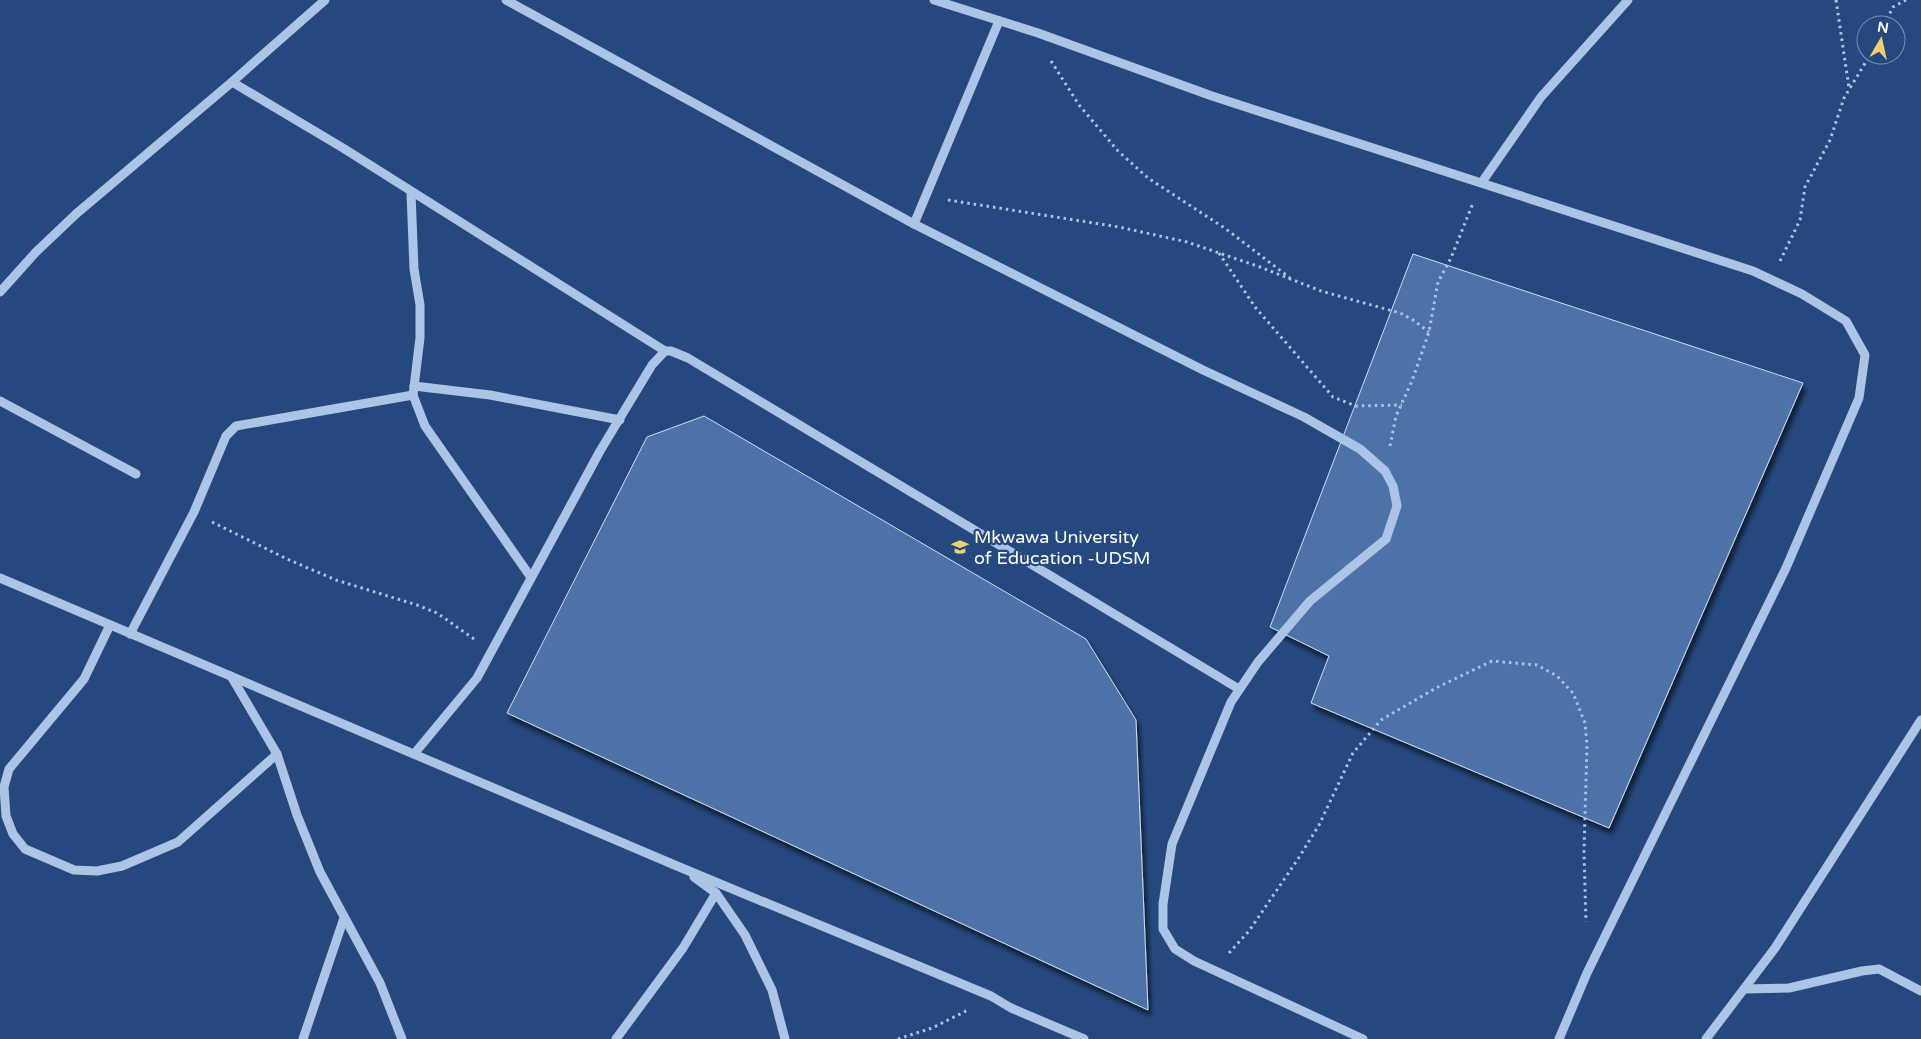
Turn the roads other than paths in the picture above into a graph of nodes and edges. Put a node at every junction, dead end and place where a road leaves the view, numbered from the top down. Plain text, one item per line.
1 (325, 0) edge
2 (506, 0) edge
3 (934, 0) edge
4 (1628, 0) edge
5 (999, 21) junction
6 (232, 82) junction
7 (1482, 182) junction
8 (411, 193) junction
9 (914, 224) junction
10 (0, 292) edge
11 (665, 351) junction
12 (413, 391) junction
13 (0, 401) edge
14 (620, 420) junction
15 (136, 474) dead end
16 (530, 576) junction
17 (0, 578) edge
18 (110, 625) junction
19 (130, 634) junction
20 (230, 676) junction
21 (1239, 689) junction
22 (1921, 720) edge
23 (278, 754) junction
24 (414, 754) junction
25 (677, 866) junction
26 (716, 893) junction
27 (344, 918) junction
28 (1744, 989) junction
29 (1921, 991) edge
30 (303, 1039) edge
31 (402, 1039) edge
32 (616, 1039) edge
33 (785, 1039) edge
34 (1084, 1039) edge
35 (1363, 1039) edge
36 (1559, 1039) edge
37 (1706, 1039) edge

1 - 6 street
2 - 9 street
3 - 5 street
4 - 7 street
5 - 7 street
5 - 9 street
6 - 8 street
6 - 10 street
7 - 36 street
8 - 11 street
8 - 12 street
9 - 21 street
11 - 14 street
11 - 21 street
12 - 14 street
12 - 16 street
12 - 19 street
13 - 15 street
14 - 16 street
16 - 24 street
17 - 18 street
18 - 19 street
18 - 23 street
19 - 20 street
20 - 23 street
20 - 24 street
21 - 35 street
22 - 28 street
23 - 27 street
24 - 25 street
25 - 26 street
25 - 34 street
26 - 32 street
26 - 33 street
27 - 30 street
27 - 31 street
28 - 29 street
28 - 37 street

